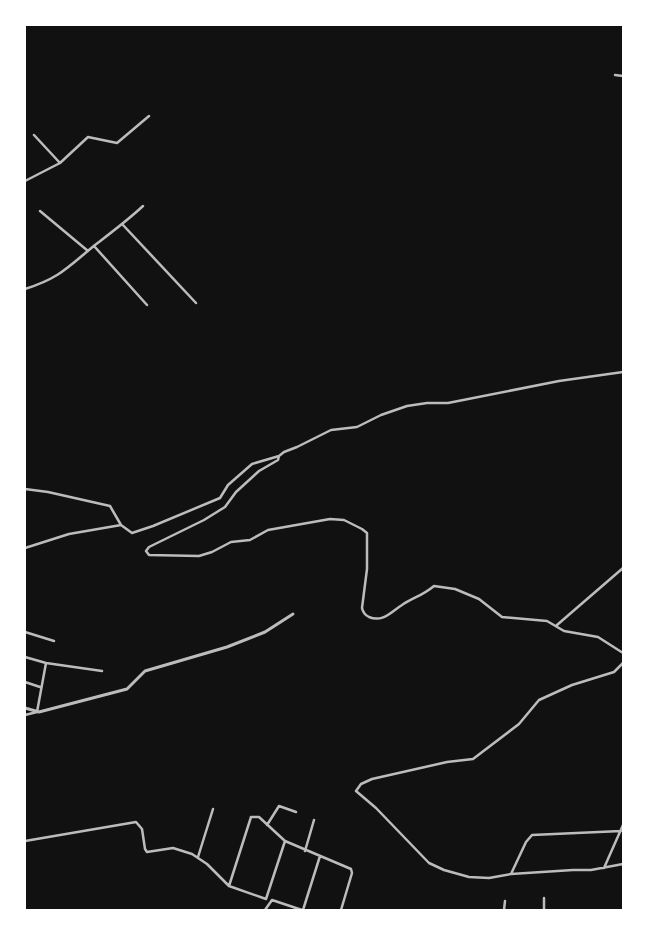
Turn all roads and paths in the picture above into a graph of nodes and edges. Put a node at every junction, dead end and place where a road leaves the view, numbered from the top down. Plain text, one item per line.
1 (615, 75) dead end
2 (623, 76) edge
3 (149, 116) dead end
4 (34, 134) dead end
5 (60, 164) junction
6 (25, 181) edge
7 (143, 206) dead end
8 (40, 211) dead end
9 (123, 224) junction
10 (94, 246) junction
11 (88, 251) junction
12 (25, 289) edge
13 (196, 303) dead end
14 (147, 305) dead end
15 (623, 372) edge
16 (280, 456) junction
17 (25, 489) edge
18 (121, 525) junction
19 (25, 548) edge
20 (623, 568) edge
21 (293, 614) dead end
22 (557, 625) junction
23 (25, 632) edge
24 (54, 641) dead end
25 (623, 653) edge
26 (25, 657) edge
27 (46, 663) junction
28 (623, 663) edge
29 (102, 672) dead end
30 (25, 682) edge
31 (40, 687) junction
32 (25, 708) edge
33 (37, 712) junction
34 (25, 715) edge
35 (213, 809) dead end
36 (296, 812) dead end
37 (314, 820) dead end
38 (267, 825) junction
39 (623, 825) edge
40 (621, 831) junction
41 (25, 841) edge
42 (285, 842) junction
43 (305, 851) junction
44 (320, 856) junction
45 (198, 857) junction
46 (623, 864) edge
47 (604, 869) junction
48 (511, 874) junction
49 (229, 886) junction
50 (544, 898) dead end
51 (266, 899) junction
52 (272, 900) junction
53 (505, 901) dead end
54 (265, 910) edge
55 (303, 910) edge
56 (341, 910) edge
57 (504, 910) edge
58 (544, 910) edge

1 - 2 street
3 - 5 street
4 - 5 street
5 - 6 street
7 - 9 street
8 - 11 street
9 - 10 street
9 - 13 street
10 - 11 street
10 - 14 street
11 - 12 street
15 - 16 street
16 - 18 street
16 - 22 street
17 - 18 street
18 - 19 street
20 - 22 street
21 - 33 street
22 - 25 street
23 - 24 street
26 - 27 street
27 - 29 street
27 - 31 street
28 - 48 street
30 - 31 street
31 - 33 street
32 - 33 street
33 - 34 street
35 - 45 street
36 - 38 street
37 - 43 street
38 - 42 street
38 - 49 street
39 - 40 street
40 - 47 street
40 - 48 street
41 - 45 street
42 - 43 street
42 - 51 street
43 - 44 street
44 - 55 street
44 - 56 street
45 - 49 street
46 - 47 street
47 - 48 street
49 - 51 street
50 - 58 street
51 - 52 street
52 - 54 street
52 - 55 street
53 - 57 street

